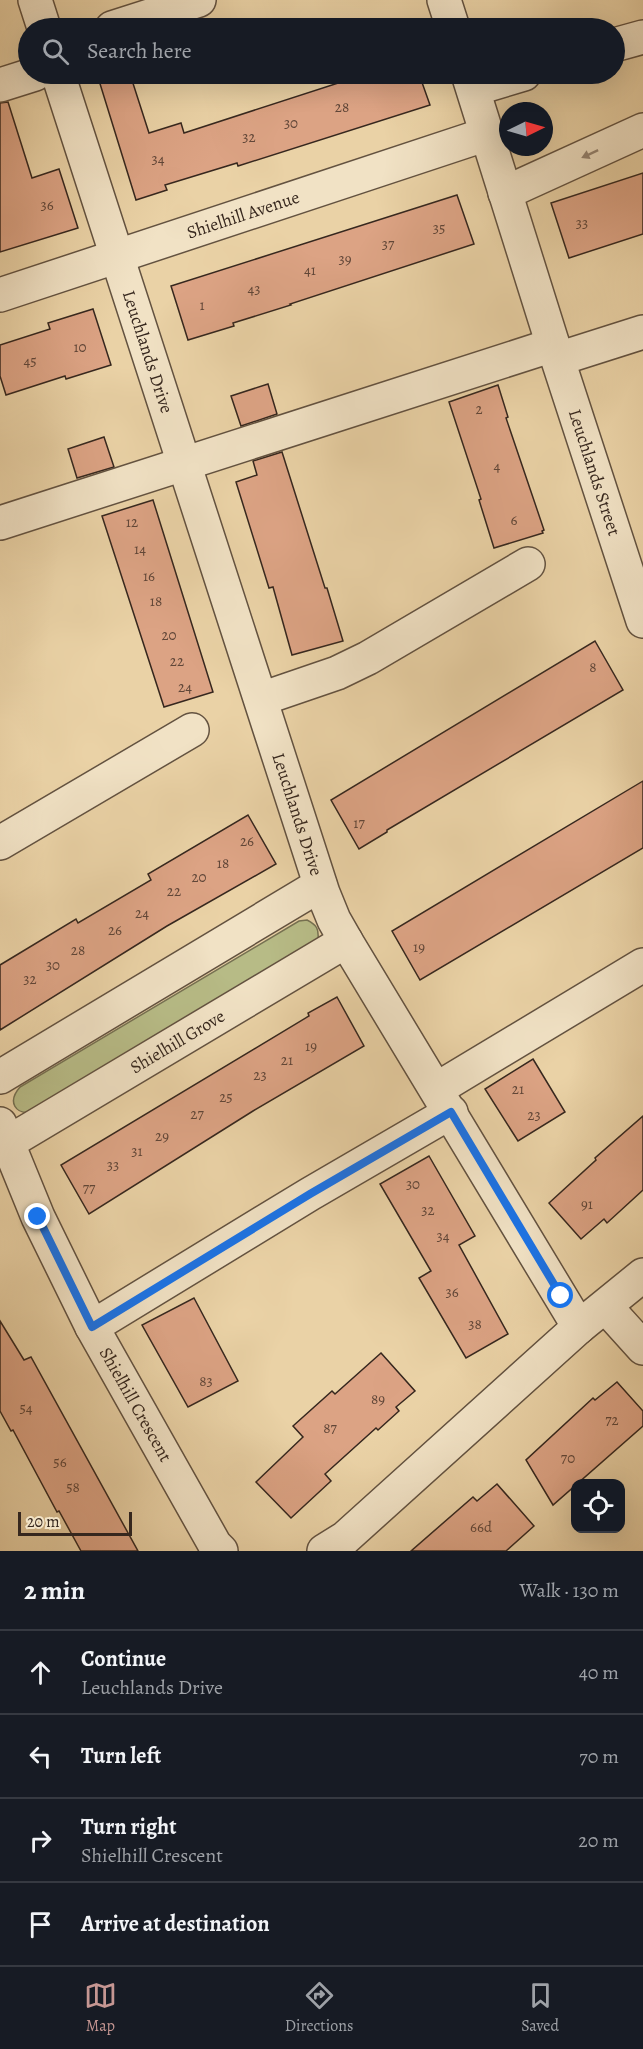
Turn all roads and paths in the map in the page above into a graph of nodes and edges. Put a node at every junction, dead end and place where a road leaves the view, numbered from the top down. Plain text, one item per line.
1 (35, 0) edge
2 (200, 0) edge
3 (444, 0) edge
4 (41, 18) edge
5 (143, 18) edge
6 (450, 18) edge
7 (643, 37) edge
8 (625, 42) edge
9 (18, 79) edge
10 (61, 84) edge
11 (472, 84) edge
12 (0, 85) edge
13 (643, 130) edge
14 (487, 134) junction
15 (505, 193) junction
16 (117, 256) junction
17 (0, 296) edge
18 (643, 332) edge
19 (555, 352) junction
20 (184, 464) junction
21 (0, 523) edge
22 (632, 548) edge
23 (528, 564) dead end
24 (643, 621) edge
25 (261, 699) junction
26 (192, 730) dead end
27 (0, 843) edge
28 (320, 885) junction
29 (346, 940) junction
30 (643, 965) edge
31 (0, 1077) edge
32 (444, 1101) junction
33 (4, 1133) edge
34 (643, 1275) edge
35 (606, 1307) junction
36 (92, 1327) junction
37 (579, 1327) junction
38 (643, 1348) edge
39 (221, 1551) edge
40 (324, 1551) edge

1 - 4 street
2 - 5 street
3 - 6 street
7 - 8 street
9 - 12 street
10 - 16 street, Leuchlands Drive
11 - 14 street, Leuchlands Street
13 -> 15 street
14 - 15 street, Leuchlands Street
14 - 16 street, Shielhill Avenue
15 - 19 street, Leuchlands Street
16 - 17 street, Shielhill Avenue
16 - 20 street, Leuchlands Drive
18 - 19 street
19 - 20 street
19 - 22 street, Leuchlands Street
20 - 21 street
20 - 25 street, Leuchlands Drive
22 - 24 street, Leuchlands Street
23 - 25 street
25 - 28 street, Leuchlands Drive
26 - 27 street
28 - 29 street, Leuchlands Drive
28 - 31 street
29 - 32 street, Leuchlands Drive
29 - 33 street, Shielhill Grove
30 - 32 street
32 - 36 street
32 - 37 street, Leuchlands Drive
33 - 36 street, Shielhill Crescent
34 - 35 street
35 - 37 street
35 - 38 street
36 - 39 street, Shielhill Crescent
37 - 40 street

